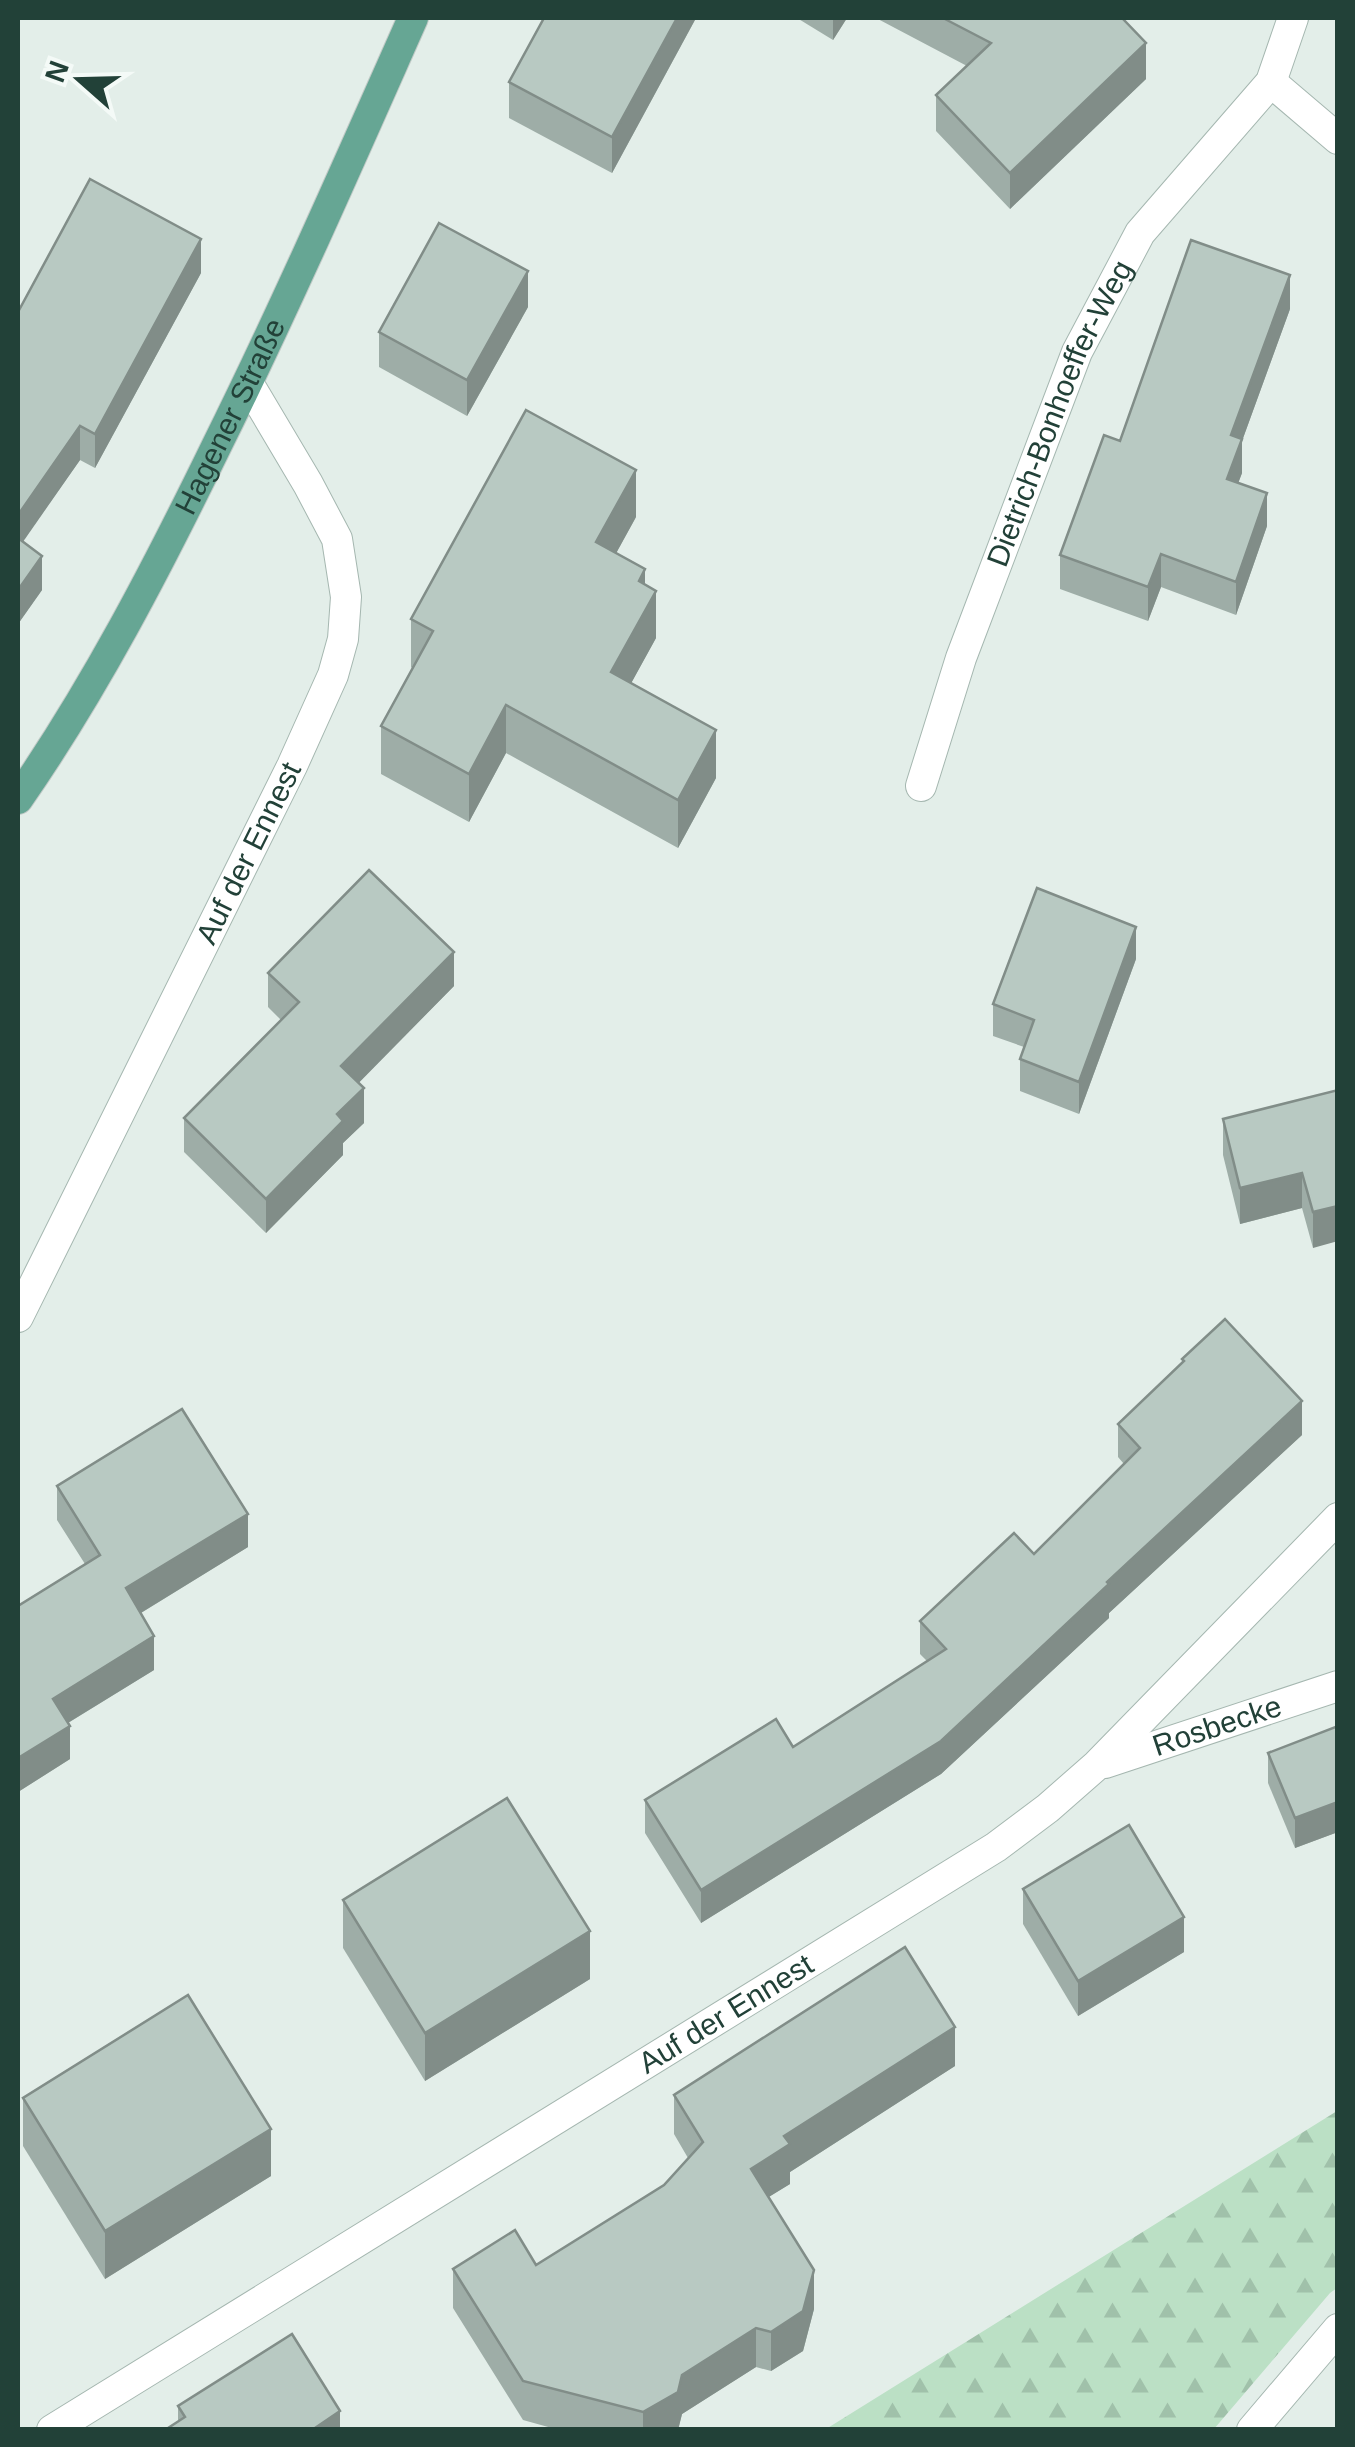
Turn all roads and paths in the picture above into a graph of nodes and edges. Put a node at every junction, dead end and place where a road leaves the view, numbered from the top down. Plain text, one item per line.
1 (414, 18) edge
2 (1293, 18) edge
3 (1271, 82) junction
4 (1338, 138) edge
5 (248, 383) junction
6 (920, 786) dead end
7 (18, 799) edge
8 (18, 1317) edge
9 (1338, 1518) edge
10 (1338, 1686) edge
11 (1097, 1765) junction
12 (1338, 2329) edge
13 (52, 2430) edge
14 (1252, 2430) edge

1 - 5 main road, Hagener Straße
2 - 3 street, Dietrich-Bonhoeffer-Weg
3 - 4 street
3 - 6 street, Dietrich-Bonhoeffer-Weg
5 - 7 main road, Hagener Straße
5 - 8 street, Auf der Ennest
9 - 11 street, Auf der Ennest
10 - 11 street, Rosbecke
11 - 13 street, Auf der Ennest
12 - 14 street

